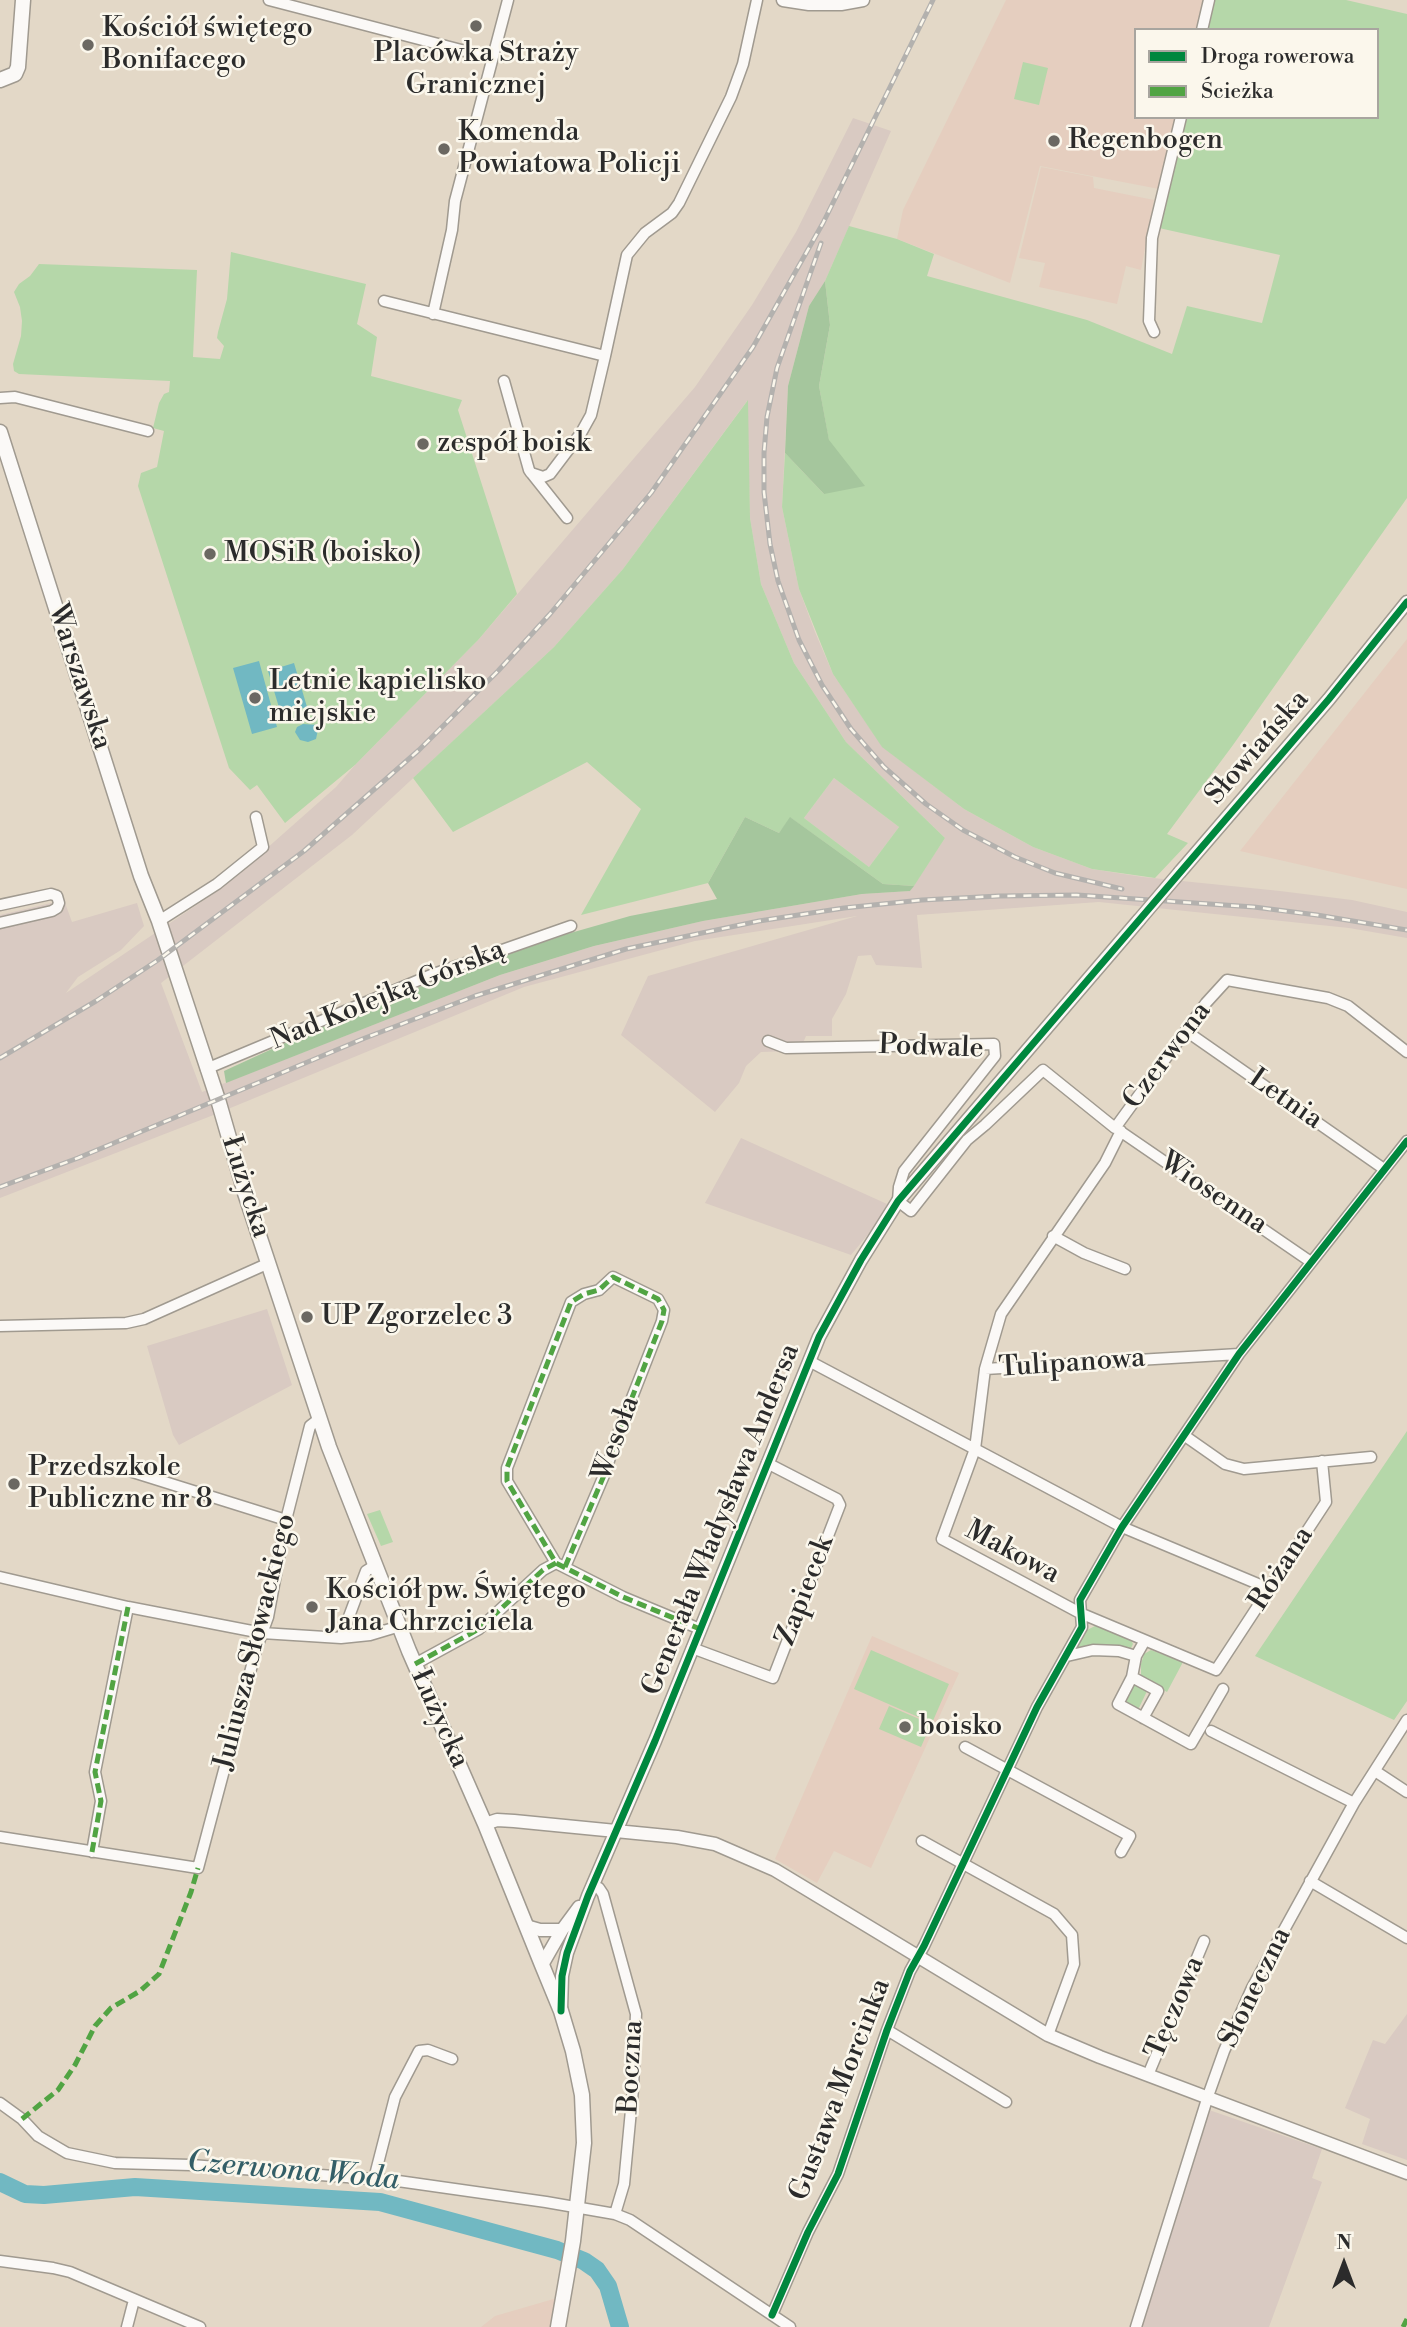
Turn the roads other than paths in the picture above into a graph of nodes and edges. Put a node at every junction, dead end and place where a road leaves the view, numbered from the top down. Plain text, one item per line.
1 (23, 0) edge
2 (269, 0) edge
3 (508, 0) edge
4 (757, 0) edge
5 (783, 0) edge
6 (863, 0) edge
7 (1209, 0) edge
8 (1202, 28) edge
9 (492, 58) junction
10 (0, 80) edge
11 (1181, 119) edge
12 (384, 301) dead end
13 (433, 314) junction
14 (1154, 332) dead end
15 (605, 356) junction
16 (504, 381) dead end
17 (0, 398) edge
18 (148, 431) dead end
19 (0, 432) edge
20 (3, 449) edge
21 (531, 473) junction
22 (567, 518) dead end
23 (1407, 602) edge
24 (257, 817) dead end
25 (0, 905) edge
26 (1139, 920) joint
27 (159, 921) junction
28 (0, 923) edge
29 (571, 926) dead end
30 (1186, 1031) junction
31 (768, 1041) dead end
32 (1407, 1052) edge
33 (206, 1069) junction
34 (1118, 1130) junction
35 (1407, 1141) edge
36 (1384, 1169) junction
37 (898, 1201) junction
38 (1053, 1236) junction
39 (1311, 1262) junction
40 (270, 1263) junction
41 (1125, 1269) dead end
42 (0, 1326) edge
43 (1239, 1354) junction
44 (809, 1361) junction
45 (985, 1369) junction
46 (319, 1419) junction
47 (1185, 1436) junction
48 (975, 1449) junction
49 (1371, 1457) dead end
50 (1322, 1461) junction
51 (767, 1463) junction
52 (123, 1469) dead end
53 (286, 1520) junction
54 (1122, 1527) junction
55 (942, 1539) joint
56 (561, 1565) junction
57 (374, 1566) junction
58 (0, 1577) edge
59 (1270, 1589) junction
60 (128, 1607) junction
61 (1080, 1613) junction
62 (400, 1626) junction
63 (700, 1629) junction
64 (262, 1633) junction
65 (341, 1638) junction
66 (1144, 1642) junction
67 (692, 1648) junction
68 (1067, 1656) junction
69 (1136, 1656) junction
70 (415, 1664) junction
71 (1216, 1670) joint
72 (1132, 1677) junction
73 (1223, 1689) dead end
74 (1143, 1718) junction
75 (1407, 1720) edge
76 (1211, 1731) dead end
77 (965, 1747) dead end
78 (1007, 1768) junction
79 (1374, 1771) junction
80 (1407, 1792) edge
81 (1354, 1803) junction
82 (485, 1824) junction
83 (617, 1832) junction
84 (0, 1837) edge
85 (922, 1841) dead end
86 (92, 1852) junction
87 (1121, 1852) dead end
88 (962, 1862) junction
89 (1310, 1881) junction
90 (590, 1891) junction
91 (526, 1926) junction
92 (562, 1930) junction
93 (1407, 1938) edge
94 (1204, 1941) dead end
95 (568, 1949) junction
96 (917, 1957) junction
97 (542, 1965) junction
98 (561, 2011) junction
99 (887, 2031) junction
100 (1048, 2035) junction
101 (452, 2059) dead end
102 (1147, 2075) junction
103 (1208, 2096) junction
104 (1006, 2102) dead end
105 (0, 2103) edge
106 (1407, 2173) edge
107 (374, 2179) junction
108 (578, 2208) junction
109 (615, 2214) junction
110 (0, 2261) edge
111 (134, 2300) junction
112 (772, 2315) junction
113 (127, 2327) edge
114 (200, 2327) edge
115 (558, 2327) edge
116 (790, 2327) edge
117 (1136, 2327) edge

1 - 10 main road
2 - 9 street
3 - 9 street
4 - 15 street
5 - 6 street
7 - 8 street
9 - 13 street
11 - 14 street
12 - 13 street
13 - 15 street
15 - 21 street
16 - 21 street
17 - 18 street
19 - 20 main road, Warszawska
20 - 27 main road, Warszawska
21 - 22 street
23 - 26 street, Słowiańska, bridge
24 - 27 street
25 - 28 street
26 - 37 street, Generała Władysława Andersa
27 - 33 main road, Łużycka
29 - 33 street, Nad Kolejką Górską
30 - 32 street, Czerwona
30 - 34 street, Czerwona
30 - 36 street, Letnia
31 - 37 street, Podwale
33 - 40 main road, Łużycka
34 - 37 street, Czerwona
34 - 38 street
34 - 39 street, Wiosenna
35 - 36 street, Gustawa Morcinka
36 - 39 street, Gustawa Morcinka
37 - 44 street, Generała Władysława Andersa
38 - 41 street
38 - 45 street
39 - 43 street, Gustawa Morcinka
40 - 42 street
40 - 46 main road, Łużycka
43 - 45 street, Tulipanowa
43 - 47 street, Gustawa Morcinka
44 - 48 street
44 - 51 street, Generała Władysława Andersa
45 - 48 street, Tulipanowa
46 - 53 street, Juliusza Słowackiego
46 - 57 main road, Łużycka
47 - 50 street
47 - 54 street, Gustawa Morcinka
48 - 54 street
48 - 55 street, Tulipanowa
49 - 50 street
50 - 59 street, Różana
51 - 63 street, Generała Władysława Andersa
51 - 67 street, Zapiecek
52 - 53 street
53 - 64 street, Juliusza Słowackiego
54 - 59 street
54 - 61 street, Gustawa Morcinka
55 - 61 street, Makowa
56 - 56 street, Wesoła
56 - 63 street
56 - 70 street
57 - 62 main road, Łużycka
57 - 65 street
58 - 60 street
59 - 71 street, Różana
60 - 64 street
60 - 86 street
61 - 66 street, Makowa
61 - 68 street, Gustawa Morcinka
62 - 65 street
62 - 70 main road, Łużycka
63 - 67 street, Generała Władysława Andersa
64 - 65 street
64 - 86 street, Juliusza Słowackiego
66 - 69 street
66 - 71 street, Makowa
67 - 83 street, Generała Władysława Andersa
68 - 69 street
68 - 78 street, Gustawa Morcinka
69 - 72 street
70 - 82 main road, Łużycka
72 - 74 street
72 - 74 street
73 - 74 street
75 - 79 street, Słoneczna
76 - 81 street
77 - 78 street
78 - 87 street
78 - 88 street, Gustawa Morcinka
79 - 80 street
79 - 81 street, Słoneczna
81 - 89 street, Słoneczna
82 - 83 street
82 - 91 main road, Łużycka
83 - 90 street, Generała Władysława Andersa
83 - 96 street
84 - 86 street
85 - 88 street
88 - 96 street, Gustawa Morcinka
88 - 100 street
89 - 93 street
89 - 103 street, Słoneczna
90 - 92 street, Generała Władysława Andersa
90 - 95 street, Generała Władysława Andersa
90 - 109 street, Boczna
91 - 92 street
91 - 97 main road, Łużycka
92 - 97 street, Generała Władysława Andersa
94 - 102 street, Tęczowa
95 - 97 street
95 - 98 street, Generała Władysława Andersa
96 - 99 street, Gustawa Morcinka
96 - 100 street
97 - 98 main road, Łużycka
98 - 108 main road, Łużycka
99 - 104 street
99 - 112 street, Gustawa Morcinka
100 - 102 street
101 - 107 street
102 - 103 street
103 - 106 street
103 - 117 street, Słoneczna
105 - 107 street
107 - 108 street
108 - 109 street
108 - 115 main road, Łużycka
109 - 112 street
110 - 111 street
111 - 113 street
111 - 114 street
112 - 116 street

